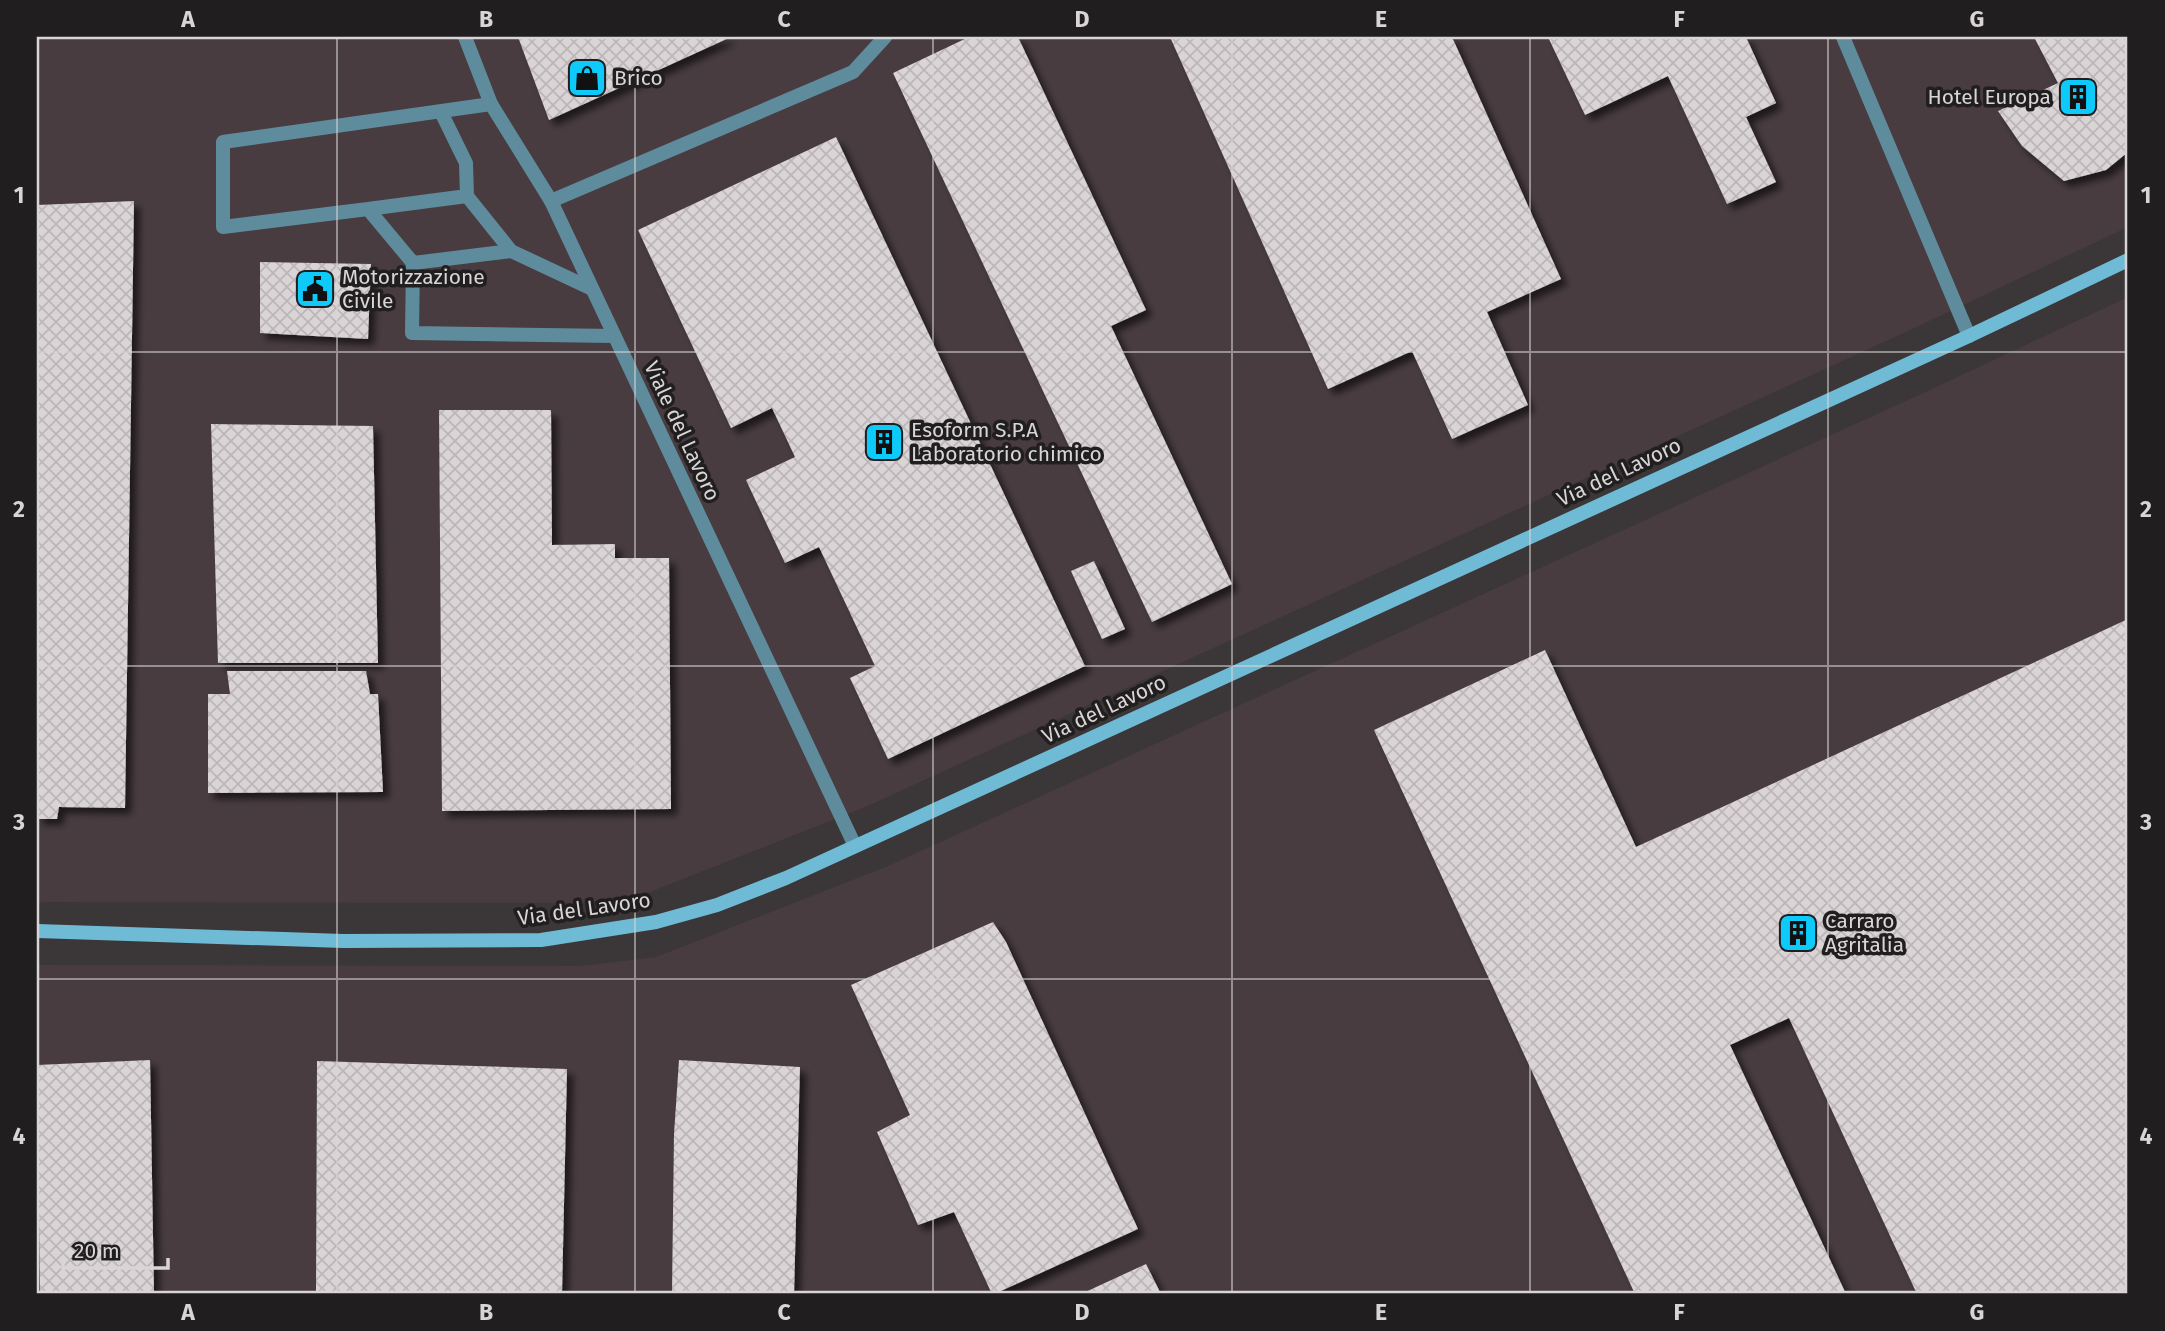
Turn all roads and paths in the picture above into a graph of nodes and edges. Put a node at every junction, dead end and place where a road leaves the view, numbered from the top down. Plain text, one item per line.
1 (465, 37) edge
2 (884, 37) edge
3 (1843, 37) edge
4 (491, 104) junction
5 (441, 112) junction
6 (467, 196) junction
7 (551, 201) junction
8 (368, 209) junction
9 (511, 251) junction
10 (2128, 260) edge
11 (413, 263) junction
12 (592, 289) junction
13 (614, 336) junction
14 (1969, 336) junction
15 (855, 846) junction
16 (37, 931) edge

1 - 4 street, Viale del Lavoro
2 - 7 street
3 - 14 street
4 - 5 street
4 - 7 street, Viale del Lavoro
5 - 6 street
5 - 8 street
6 - 8 street
6 - 9 street
7 - 12 street, Viale del Lavoro
8 - 11 street
9 - 11 street
9 - 12 street
10 - 14 main road, Via del Lavoro
11 - 13 street
12 - 13 street, Viale del Lavoro
13 - 15 street, Viale del Lavoro
14 - 15 main road, Via del Lavoro
15 - 16 main road, Via del Lavoro

